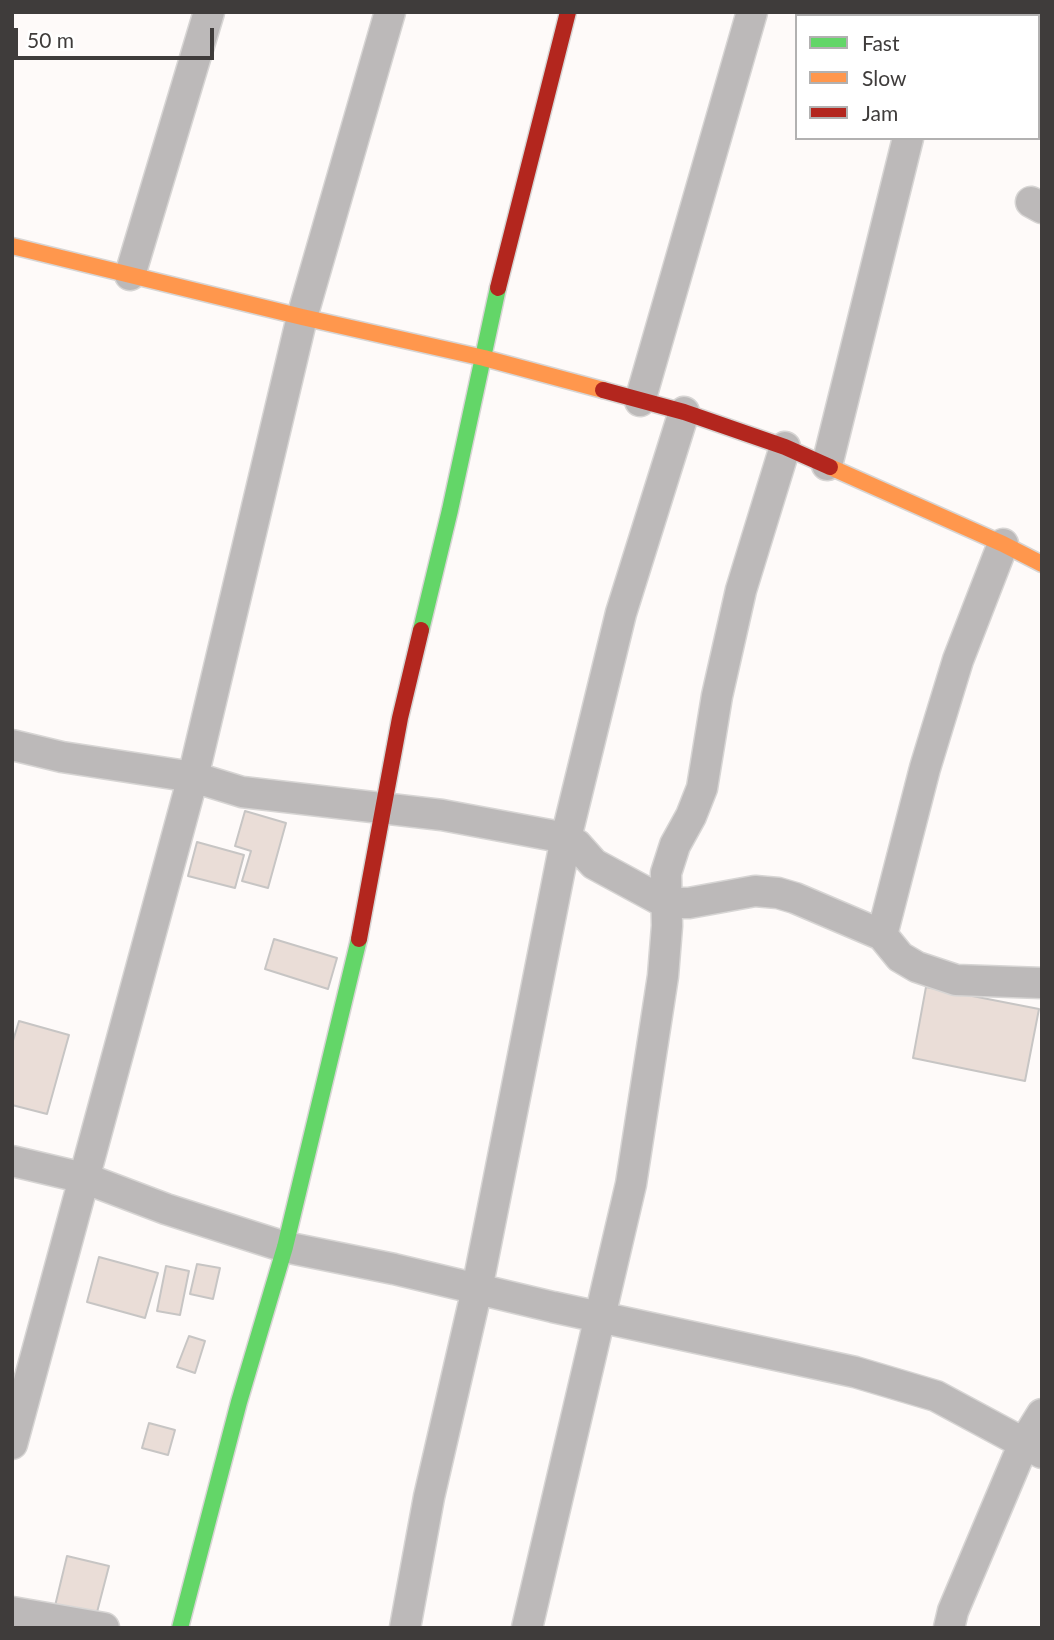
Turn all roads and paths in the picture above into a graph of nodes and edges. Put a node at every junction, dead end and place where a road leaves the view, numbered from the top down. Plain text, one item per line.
1 (209, 12) edge
2 (390, 12) edge
3 (568, 12) edge
4 (752, 12) edge
5 (908, 140) edge
6 (12, 246) edge
7 (130, 275) junction
8 (302, 317) junction
9 (484, 358) junction
10 (640, 401) junction
11 (684, 412) junction
12 (785, 447) junction
13 (827, 466) junction
14 (1003, 544) junction
15 (1042, 564) edge
16 (12, 745) edge
17 (192, 777) junction
18 (386, 809) junction
19 (566, 838) junction
20 (666, 903) junction
21 (882, 934) junction
22 (1042, 983) edge
23 (12, 1161) edge
24 (84, 1178) junction
25 (285, 1247) junction
26 (477, 1289) junction
27 (600, 1316) junction
28 (1042, 1414) edge
29 (12, 1444) edge
30 (1033, 1448) edge
31 (12, 1612) edge
32 (104, 1628) edge
33 (180, 1628) edge
34 (405, 1628) edge
35 (527, 1628) edge
36 (949, 1628) edge

1 - 7 street
2 - 8 street
3 - 9 street
4 - 10 street
5 - 13 street
6 - 7 street
7 - 8 street
8 - 9 street
8 - 17 street
9 - 10 street
9 - 18 street
10 - 11 street
11 - 12 street
11 - 19 street
12 - 13 street
12 - 20 street
13 - 14 street
14 - 15 street
14 - 21 street
16 - 17 street
17 - 18 street
17 - 24 street
18 - 19 street
18 - 25 street
19 - 20 street
19 - 26 street
20 - 21 street
20 - 27 street
21 - 22 street
23 - 24 street
24 - 25 street
24 - 29 street
25 - 26 street
25 - 33 street
26 - 27 street
26 - 34 street
27 - 30 street
27 - 35 street
28 - 30 street
30 - 36 street
31 - 32 street

